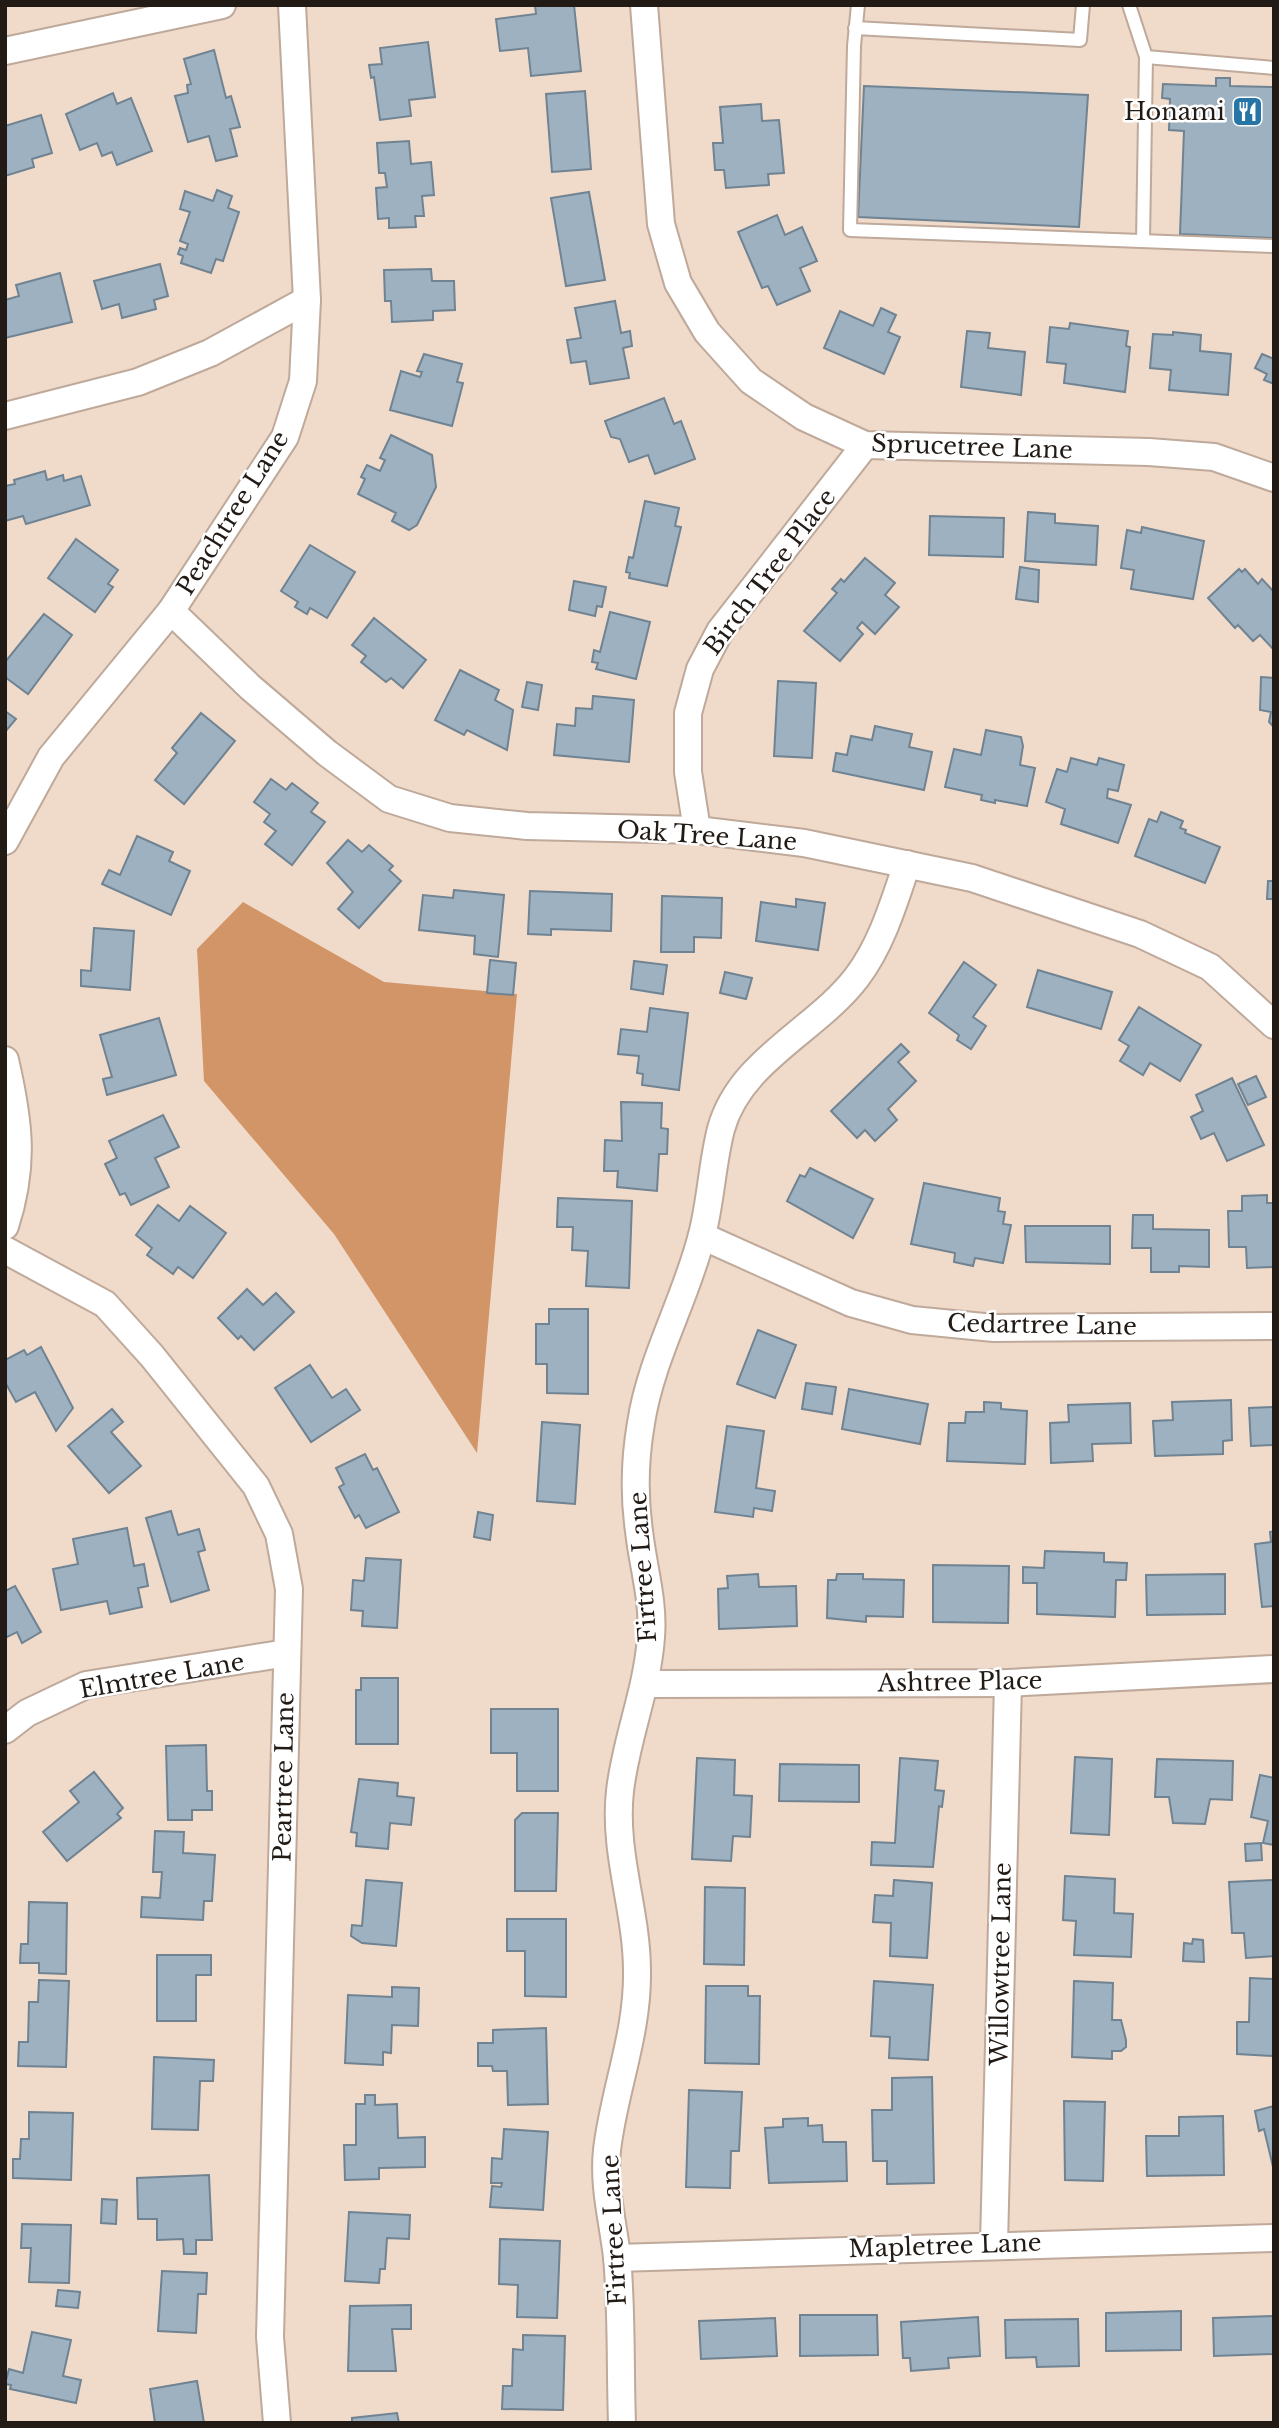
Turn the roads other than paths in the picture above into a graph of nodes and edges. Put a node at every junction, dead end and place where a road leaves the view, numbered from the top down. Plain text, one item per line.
1 (222, 5) edge
2 (292, 5) edge
3 (644, 5) edge
4 (859, 5) edge
5 (1083, 5) edge
6 (1129, 5) edge
7 (111, 16) edge
8 (855, 29) junction
9 (5, 51) edge
10 (1146, 57) junction
11 (1274, 68) edge
12 (1143, 241) junction
13 (1274, 246) edge
14 (307, 300) junction
15 (5, 416) edge
16 (865, 446) junction
17 (1274, 478) edge
18 (171, 611) junction
19 (697, 830) junction
20 (5, 841) edge
21 (907, 864) junction
22 (1274, 1026) edge
23 (5, 1060) edge
24 (5, 1226) edge
25 (702, 1236) junction
26 (5, 1250) edge
27 (1274, 1326) edge
28 (287, 1653) junction
29 (1274, 1669) edge
30 (1008, 1683) junction
31 (646, 1684) junction
32 (5, 1730) edge
33 (1274, 2238) edge
34 (994, 2244) junction
35 (617, 2258) junction
36 (277, 2423) edge
37 (622, 2423) edge

1 - 7 street
2 - 14 street, Peachtree Lane
3 - 16 street, Sprucetree Lane
4 - 8 lane
5 - 8 lane
6 - 10 lane
7 - 9 street
8 - 12 lane
10 - 11 lane
10 - 12 lane
12 - 13 lane
14 - 15 street
14 - 18 street, Peachtree Lane
16 - 17 street, Sprucetree Lane
16 - 19 street, Birch Tree Place
18 - 19 street, Oak Tree Lane
18 - 20 street, Peachtree Lane
19 - 21 street, Oak Tree Lane
21 - 22 street, Oak Tree Lane
21 - 25 street, Firtree Lane
23 - 24 street
25 - 27 street, Cedartree Lane
25 - 31 street, Firtree Lane
26 - 28 street, Peartree Lane
28 - 32 street, Elmtree Lane
28 - 36 street, Peartree Lane
29 - 30 street, Ashtree Place
30 - 31 street, Ashtree Place
30 - 34 street, Willowtree Lane
31 - 35 street, Firtree Lane
33 - 34 street, Mapletree Lane
34 - 35 street, Mapletree Lane
35 - 37 street, Firtree Lane

